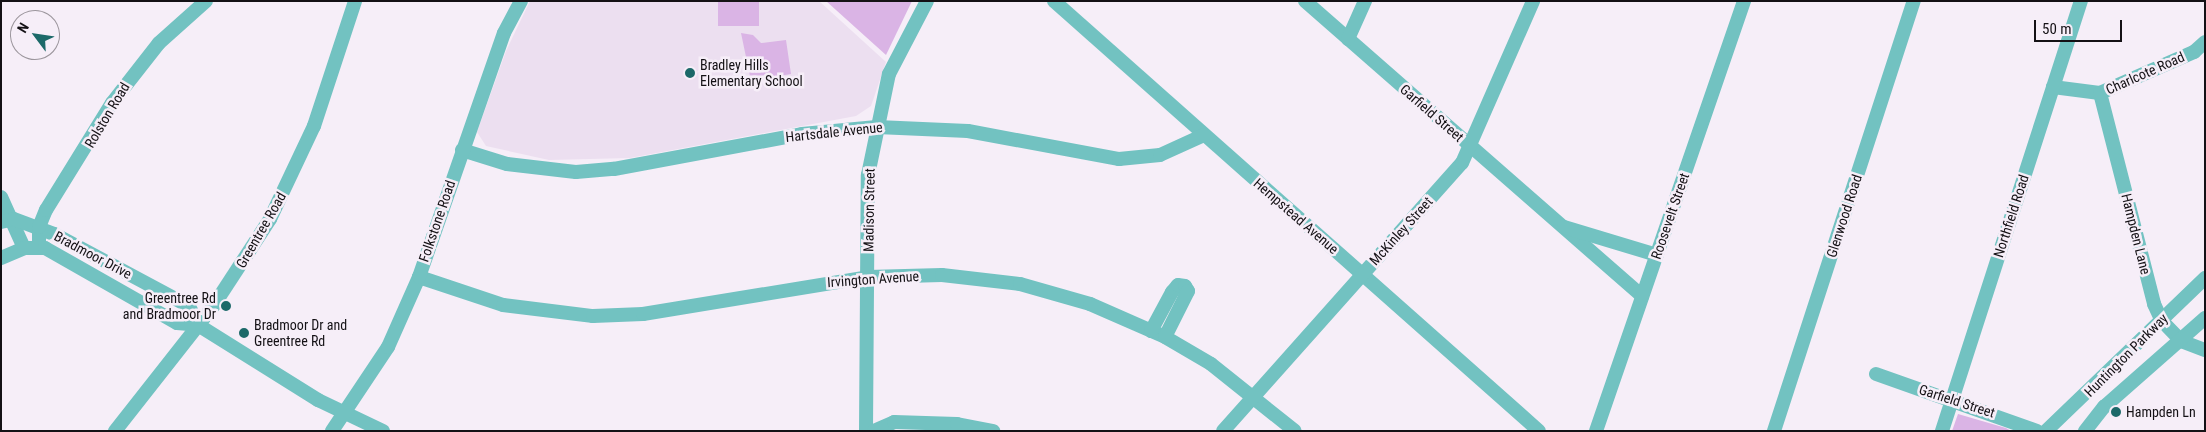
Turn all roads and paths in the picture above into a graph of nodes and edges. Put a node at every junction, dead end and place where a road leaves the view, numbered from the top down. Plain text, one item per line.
1 (206, 1) edge
2 (356, 1) edge
3 (521, 1) edge
4 (928, 1) edge
5 (1054, 1) edge
6 (1305, 1) edge
7 (1365, 1) edge
8 (1533, 1) edge
9 (1744, 1) edge
10 (1914, 1) edge
11 (2081, 1) edge
12 (1348, 39) junction
13 (2205, 42) edge
14 (2053, 87) junction
15 (2100, 93) junction
16 (877, 127) junction
17 (1204, 136) junction
18 (1470, 146) junction
19 (462, 150) junction
20 (1, 197) edge
21 (8, 220) edge
22 (1558, 226) junction
23 (39, 227) junction
24 (39, 247) junction
25 (24, 248) junction
26 (1657, 254) junction
27 (1, 258) edge
28 (1362, 275) junction
29 (419, 277) junction
30 (868, 277) junction
31 (2205, 278) edge
32 (1642, 296) junction
33 (2205, 318) edge
34 (2162, 321) junction
35 (198, 325) junction
36 (1151, 330) junction
37 (1165, 337) junction
38 (2181, 341) junction
39 (2205, 350) edge
40 (1876, 374) dead end
41 (1254, 397) junction
42 (1952, 398) junction
43 (344, 415) junction
44 (114, 431) edge
45 (332, 431) edge
46 (383, 431) edge
47 (866, 431) edge
48 (874, 431) edge
49 (993, 431) edge
50 (1223, 431) edge
51 (1296, 431) edge
52 (1539, 431) edge
53 (1596, 431) edge
54 (1774, 431) edge
55 (1942, 431) edge
56 (2037, 431) edge
57 (2046, 431) edge
58 (2085, 431) edge

1 - 23 street, Rolston Road
2 - 35 street, Greentree Road
3 - 19 street, Folkstone Road
4 - 16 street, Madison Street
5 - 17 street, Hempstead Avenue
6 - 12 street, Garfield Street
7 - 12 street
8 - 18 street, McKinley Street
9 - 26 street, Roosevelt Street
10 - 54 street, Glenwood Road
11 - 14 street, Northfield Road
12 - 18 street, Garfield Street
13 - 15 street, Charlcote Road
14 - 15 street, Charlcote Road
14 - 42 street, Northfield Road
15 - 34 street, Hampden Lane
16 - 17 street, Hartsdale Avenue
16 - 19 street, Hartsdale Avenue
16 - 30 street, Madison Street
17 - 28 street, Hempstead Avenue
18 - 22 street, Garfield Street
18 - 28 street, McKinley Street
19 - 29 street, Folkstone Road
20 - 21 street
21 - 23 street, Bradmoor Drive
21 - 25 street
22 - 26 street, Garfield Street
22 - 32 street, Garfield Street
23 - 24 street
23 - 35 street, Bradmoor Drive
24 - 25 street, Bradmoor Drive
24 - 35 street, Bradmoor Drive
25 - 27 street, Bradmoor Drive
26 - 32 street, Roosevelt Street
28 - 41 street, McKinley Street
28 - 52 street, Hempstead Avenue
29 - 30 street, Irvington Avenue
29 - 43 street, Folkstone Road
30 - 36 street, Irvington Avenue
30 - 47 street, Madison Street
31 - 34 street, Huntington Parkway
32 - 53 street, Roosevelt Street
33 - 38 street, Huntington Parkway
34 - 38 street, Hampden Lane
34 - 57 street, Huntington Parkway
35 - 43 street, Bradmoor Drive
35 - 44 street, Greentree Road
36 - 37 street, Irvington Avenue
36 - 37 street
37 - 41 street, Irvington Avenue
38 - 39 street, Hampden Lane
38 - 58 street, Huntington Parkway
40 - 42 street, Garfield Street
41 - 50 street, McKinley Street
41 - 51 street, Irvington Avenue
42 - 55 street, Northfield Road
42 - 56 street, Garfield Street
43 - 45 street, Folkstone Road
43 - 46 street, Bradmoor Drive
48 - 49 street

